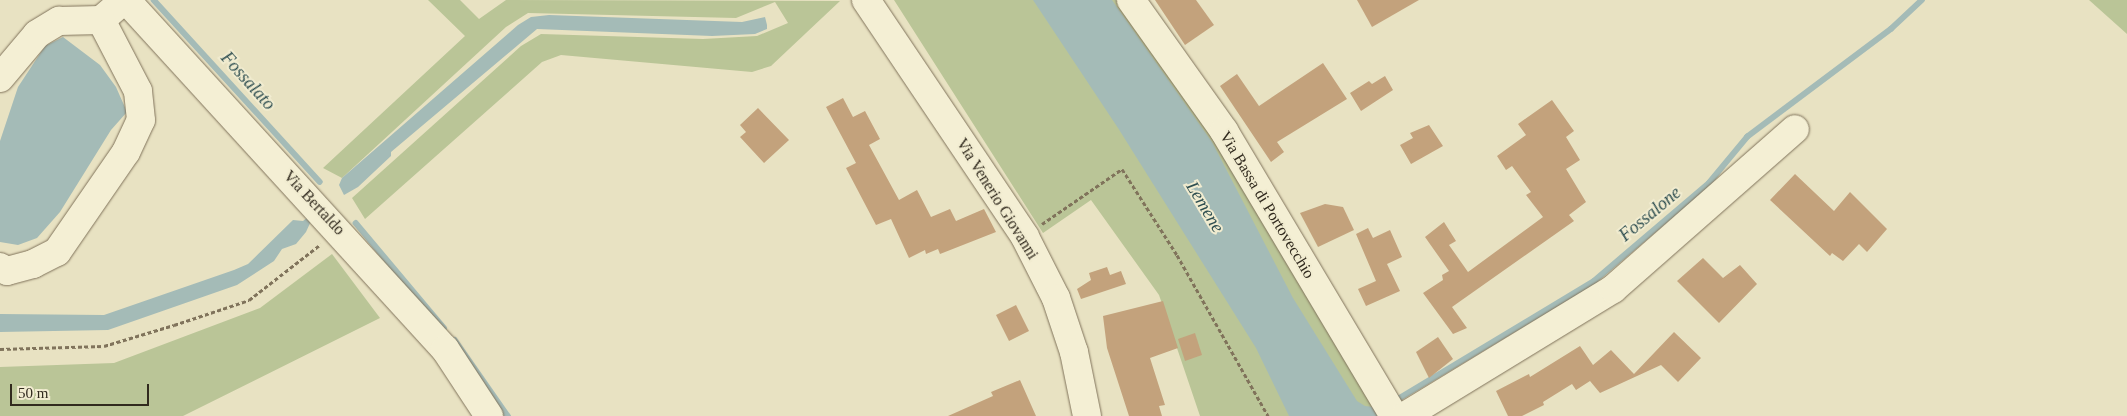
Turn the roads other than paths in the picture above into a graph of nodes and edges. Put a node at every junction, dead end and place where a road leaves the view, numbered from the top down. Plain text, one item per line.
1 (125, 0) edge
2 (866, 0) edge
3 (1131, 0) edge
4 (102, 20) junction
5 (0, 78) edge
6 (1795, 129) dead end
7 (0, 267) edge
8 (1393, 410) edge
9 (489, 416) edge
10 (1087, 416) edge

1 - 4 street
1 - 9 street, Via Bertaldo
2 - 10 street, Via Venerio Giovanni
3 - 8 street, Via Bassa di Portovecchio
4 - 5 street
4 - 7 street
6 - 8 street

